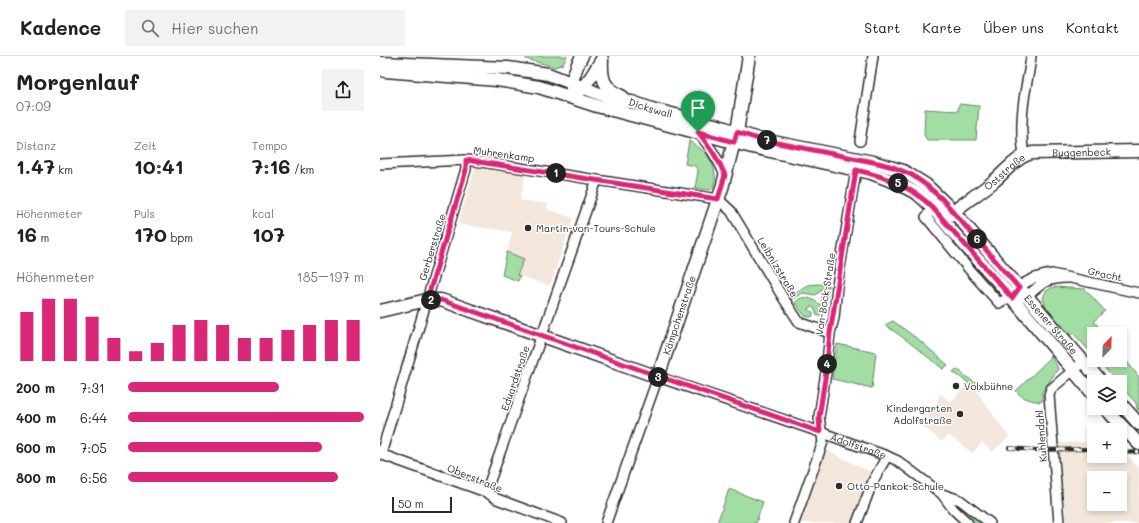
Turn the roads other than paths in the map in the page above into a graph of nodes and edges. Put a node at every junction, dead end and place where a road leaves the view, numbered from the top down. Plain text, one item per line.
1 (582, 56) edge
2 (749, 56) edge
3 (874, 56) edge
4 (1031, 56) edge
5 (603, 57) edge
6 (380, 63) edge
7 (380, 71) edge
8 (571, 83) junction
9 (584, 88) junction
10 (574, 97) junction
11 (632, 102) junction
12 (698, 132) junction
13 (735, 137) junction
14 (860, 141) dead end
15 (1139, 151) edge
16 (1024, 155) junction
17 (466, 160) junction
18 (380, 164) edge
19 (857, 164) junction
20 (725, 175) junction
21 (597, 180) junction
22 (718, 199) junction
23 (932, 207) junction
24 (953, 212) junction
25 (943, 220) junction
26 (1022, 292) junction
27 (1139, 293) edge
28 (1012, 298) junction
29 (427, 300) junction
30 (380, 311) edge
31 (830, 333) junction
32 (542, 335) junction
33 (1083, 362) junction
34 (1072, 370) junction
35 (1095, 375) edge
36 (658, 376) junction
37 (1087, 387) edge
38 (1127, 411) edge
39 (1112, 415) edge
40 (1139, 424) edge
41 (820, 432) junction
42 (1139, 444) edge
43 (380, 454) edge
44 (887, 456) junction
45 (486, 492) junction
46 (942, 494) junction
47 (562, 523) edge
48 (606, 523) edge
49 (794, 523) edge
50 (858, 523) edge
51 (968, 523) edge
52 (990, 523) edge
53 (1059, 523) edge

1 - 8 main road
2 - 13 main road, Kämpchenstraße
3 - 14 street
4 - 16 street, Oststraße
5 - 9 main road
5 - 11 main road
6 - 8 main road, Dickswall
7 - 10 main road, Dickswall
8 - 9 main road, Dickswall
8 - 10 main road
9 - 10 main road
9 - 11 main road, Dickswall
10 - 12 main road, Dickswall
11 - 13 main road, Dickswall
12 - 13 main road, Dickswall
12 - 20 street
13 - 19 main road, Dickswall
13 - 20 main road, Kämpchenstraße
15 - 16 main road, Buggenbeck
16 - 24 main road, Oststraße
17 - 18 street, Muhrenkamp
17 - 21 street, Muhrenkamp
17 - 29 street, Gerberstraße
19 - 23 main road, Dickswall
19 - 24 main road, Dickswall
19 - 31 street, Von-Bock-Straße
20 - 22 main road, Kämpchenstraße
21 - 22 street, Muhrenkamp
21 - 32 street, Eduardstraße
22 - 31 street, Leibnizstraße
22 - 36 main road, Kämpchenstraße
23 - 24 street
23 - 25 main road, Essener Straße
23 - 28 street, Essener Straße
24 - 25 main road, Oststraße
24 - 26 main road, Essener Straße
25 - 28 main road, Essener Straße
26 - 27 street, Gracht
26 - 28 street, Gracht
26 - 33 main road, Essener Straße
28 - 34 main road, Essener Straße
29 - 30 main road, Adolfstraße
29 - 32 main road, Adolfstraße
29 - 43 street, Gerberstraße
31 - 41 street, Von-Bock-Straße
32 - 36 main road, Adolfstraße
32 - 45 street, Eduardstraße
33 - 34 street, Kuhlendahl
33 - 35 main road, Essener Straße
34 - 37 main road, Essener Straße
34 - 53 street, Kuhlendahl
36 - 41 street, Adolfstraße
36 - 48 street, Kämpchenstraße
38 - 40 main road
39 - 42 main road
41 - 44 street, Adolfstraße
41 - 49 street, Von-Bock-Straße
43 - 45 street, Oberstraße
44 - 46 street, Adolfstraße
44 - 50 street
45 - 47 street, Oberstraße
46 - 51 street, Adolfstraße
46 - 52 street, Adolfstraße

